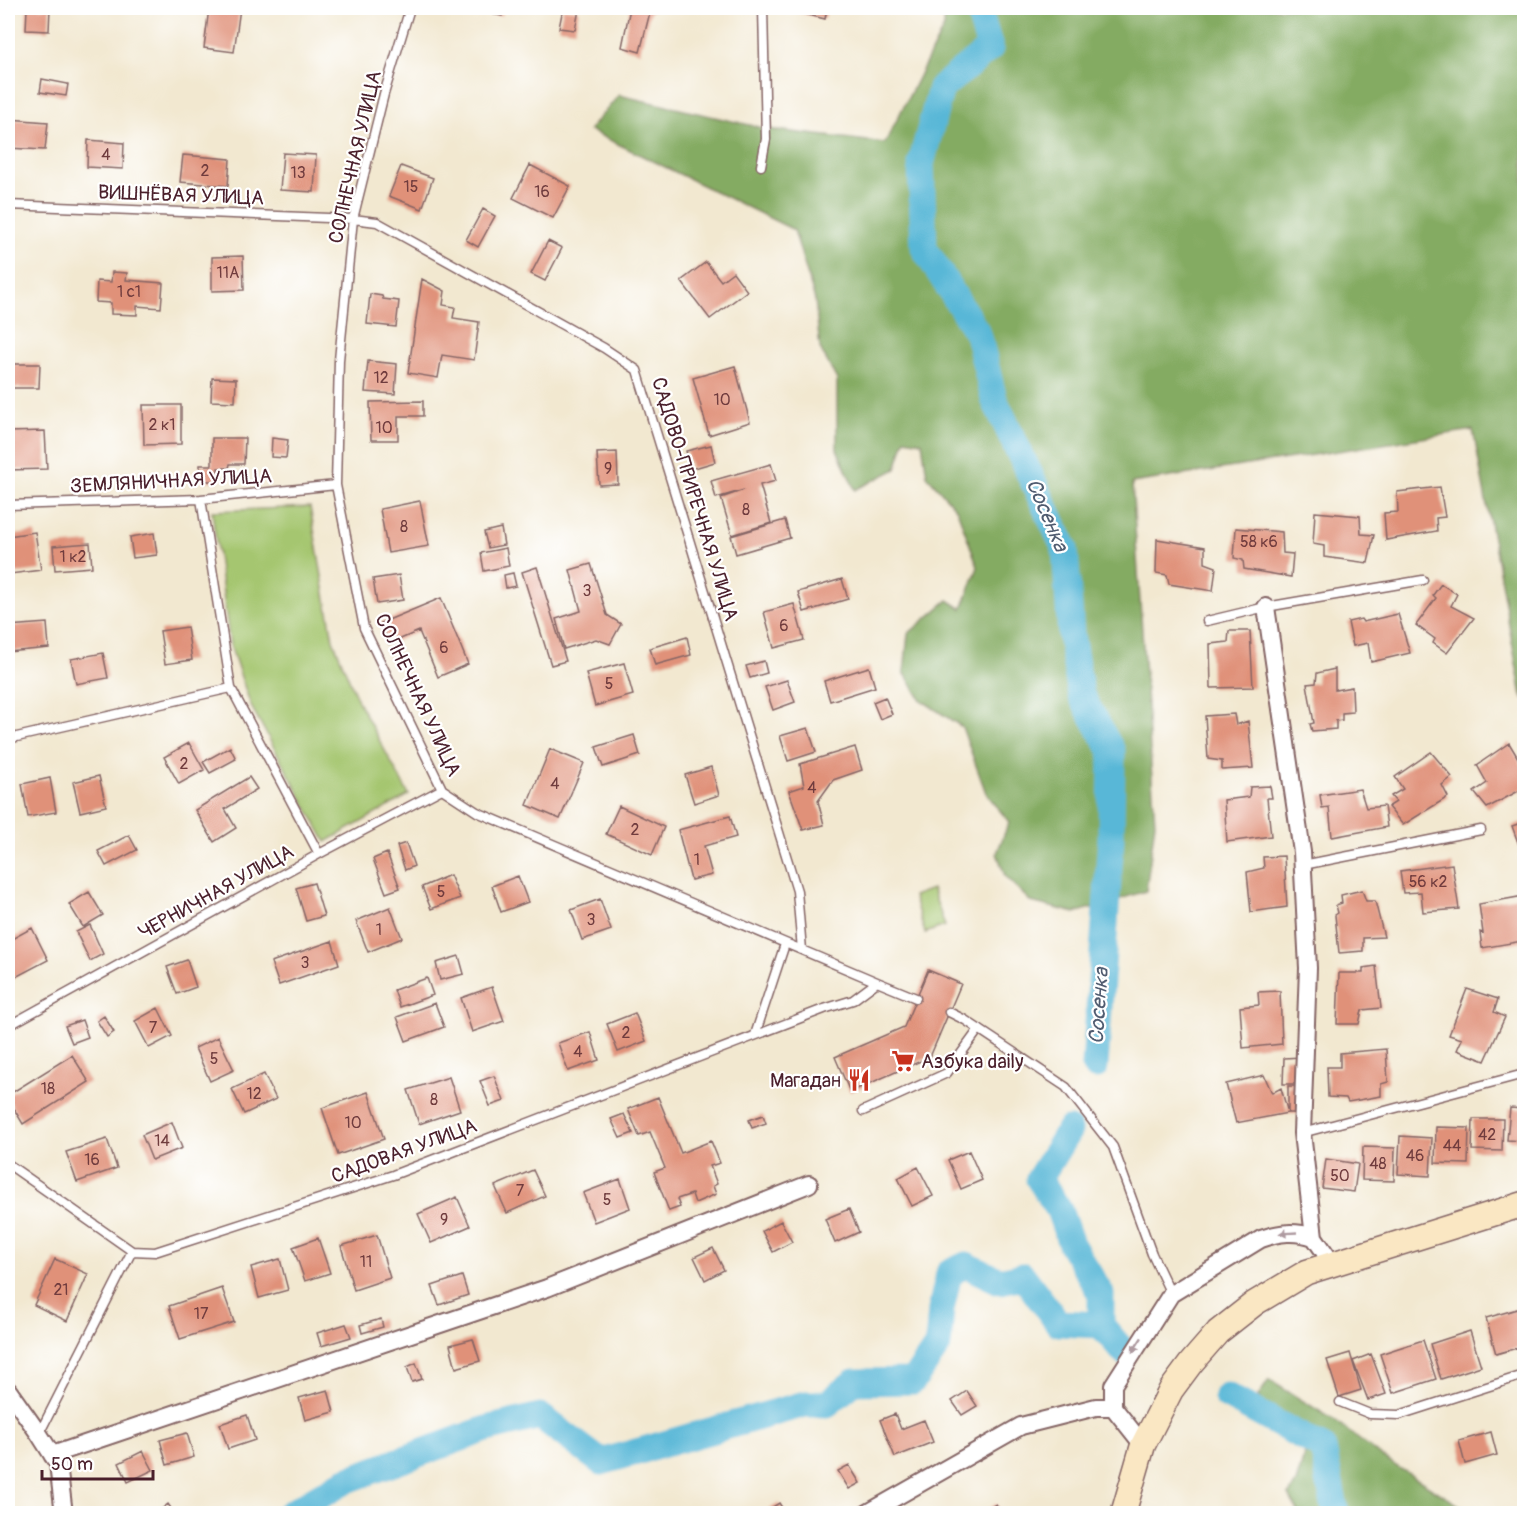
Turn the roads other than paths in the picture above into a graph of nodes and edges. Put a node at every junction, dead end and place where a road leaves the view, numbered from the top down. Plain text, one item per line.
1 (410, 8) edge
2 (763, 8) edge
3 (761, 166) dead end
4 (8, 205) edge
5 (353, 219) junction
6 (336, 485) junction
7 (201, 500) junction
8 (8, 505) edge
9 (1423, 580) dead end
10 (1266, 607) junction
11 (1207, 621) dead end
12 (231, 688) junction
13 (8, 739) edge
14 (442, 789) junction
15 (1481, 830) dead end
16 (319, 854) junction
17 (1303, 866) junction
18 (785, 944) junction
19 (802, 950) junction
20 (877, 982) junction
21 (916, 998) dead end
22 (950, 1012) dead end
23 (8, 1026) edge
24 (979, 1029) junction
25 (755, 1035) junction
26 (1524, 1074) edge
27 (863, 1111) dead end
28 (1302, 1133) junction
29 (8, 1164) edge
30 (809, 1184) dead end
31 (1524, 1204) edge
32 (1314, 1237) junction
33 (132, 1251) junction
34 (1332, 1263) junction
35 (1171, 1294) junction
36 (1524, 1375) edge
37 (8, 1390) edge
38 (1340, 1402) dead end
39 (1113, 1407) junction
40 (39, 1434) junction
41 (1143, 1445) junction
42 (52, 1455) junction
43 (64, 1514) edge
44 (866, 1514) edge
45 (1123, 1514) edge

1 - 5 lane, СОЛНЕЧНАЯ УЛИЦА
2 - 3 lane
4 - 5 lane, ВИШНЁВАЯ УЛИЦА
5 - 6 lane, СОЛНЕЧНАЯ УЛИЦА
5 - 19 lane, САДОВО-ПРИРЕЧНАЯ УЛИЦА
6 - 7 lane, ЗЕМЛЯНИЧНАЯ УЛИЦА
6 - 14 lane, СОЛНЕЧНАЯ УЛИЦА
7 - 8 lane, ЗЕМЛЯНИЧНАЯ УЛИЦА
7 - 12 lane
9 - 10 lane
10 - 11 lane
10 - 17 street
12 - 13 lane
12 - 16 lane
14 - 16 lane, ЧЕРНИЧНАЯ УЛИЦА
14 - 18 lane, СОЛНЕЧНАЯ УЛИЦА
15 - 17 lane
16 - 23 lane, ЧЕРНИЧНАЯ УЛИЦА
17 - 28 street
18 - 19 lane, СОЛНЕЧНАЯ УЛИЦА
18 - 25 lane
19 - 20 lane, СОЛНЕЧНАЯ УЛИЦА
20 - 21 lane, СОЛНЕЧНАЯ УЛИЦА
20 - 25 lane, САДОВАЯ УЛИЦА
22 - 24 lane
24 - 27 lane
24 - 35 lane
25 - 33 lane, САДОВАЯ УЛИЦА
26 - 28 lane
28 - 32 street
29 - 33 lane
30 - 42 street
31 - 34 main road
32 - 34 street
32 -> 35 street
33 - 40 lane
34 - 41 main road
35 -> 39 street
36 - 38 lane
37 - 40 street
39 - 41 street
39 - 44 street
40 - 42 street
41 - 45 main road
42 - 43 street

